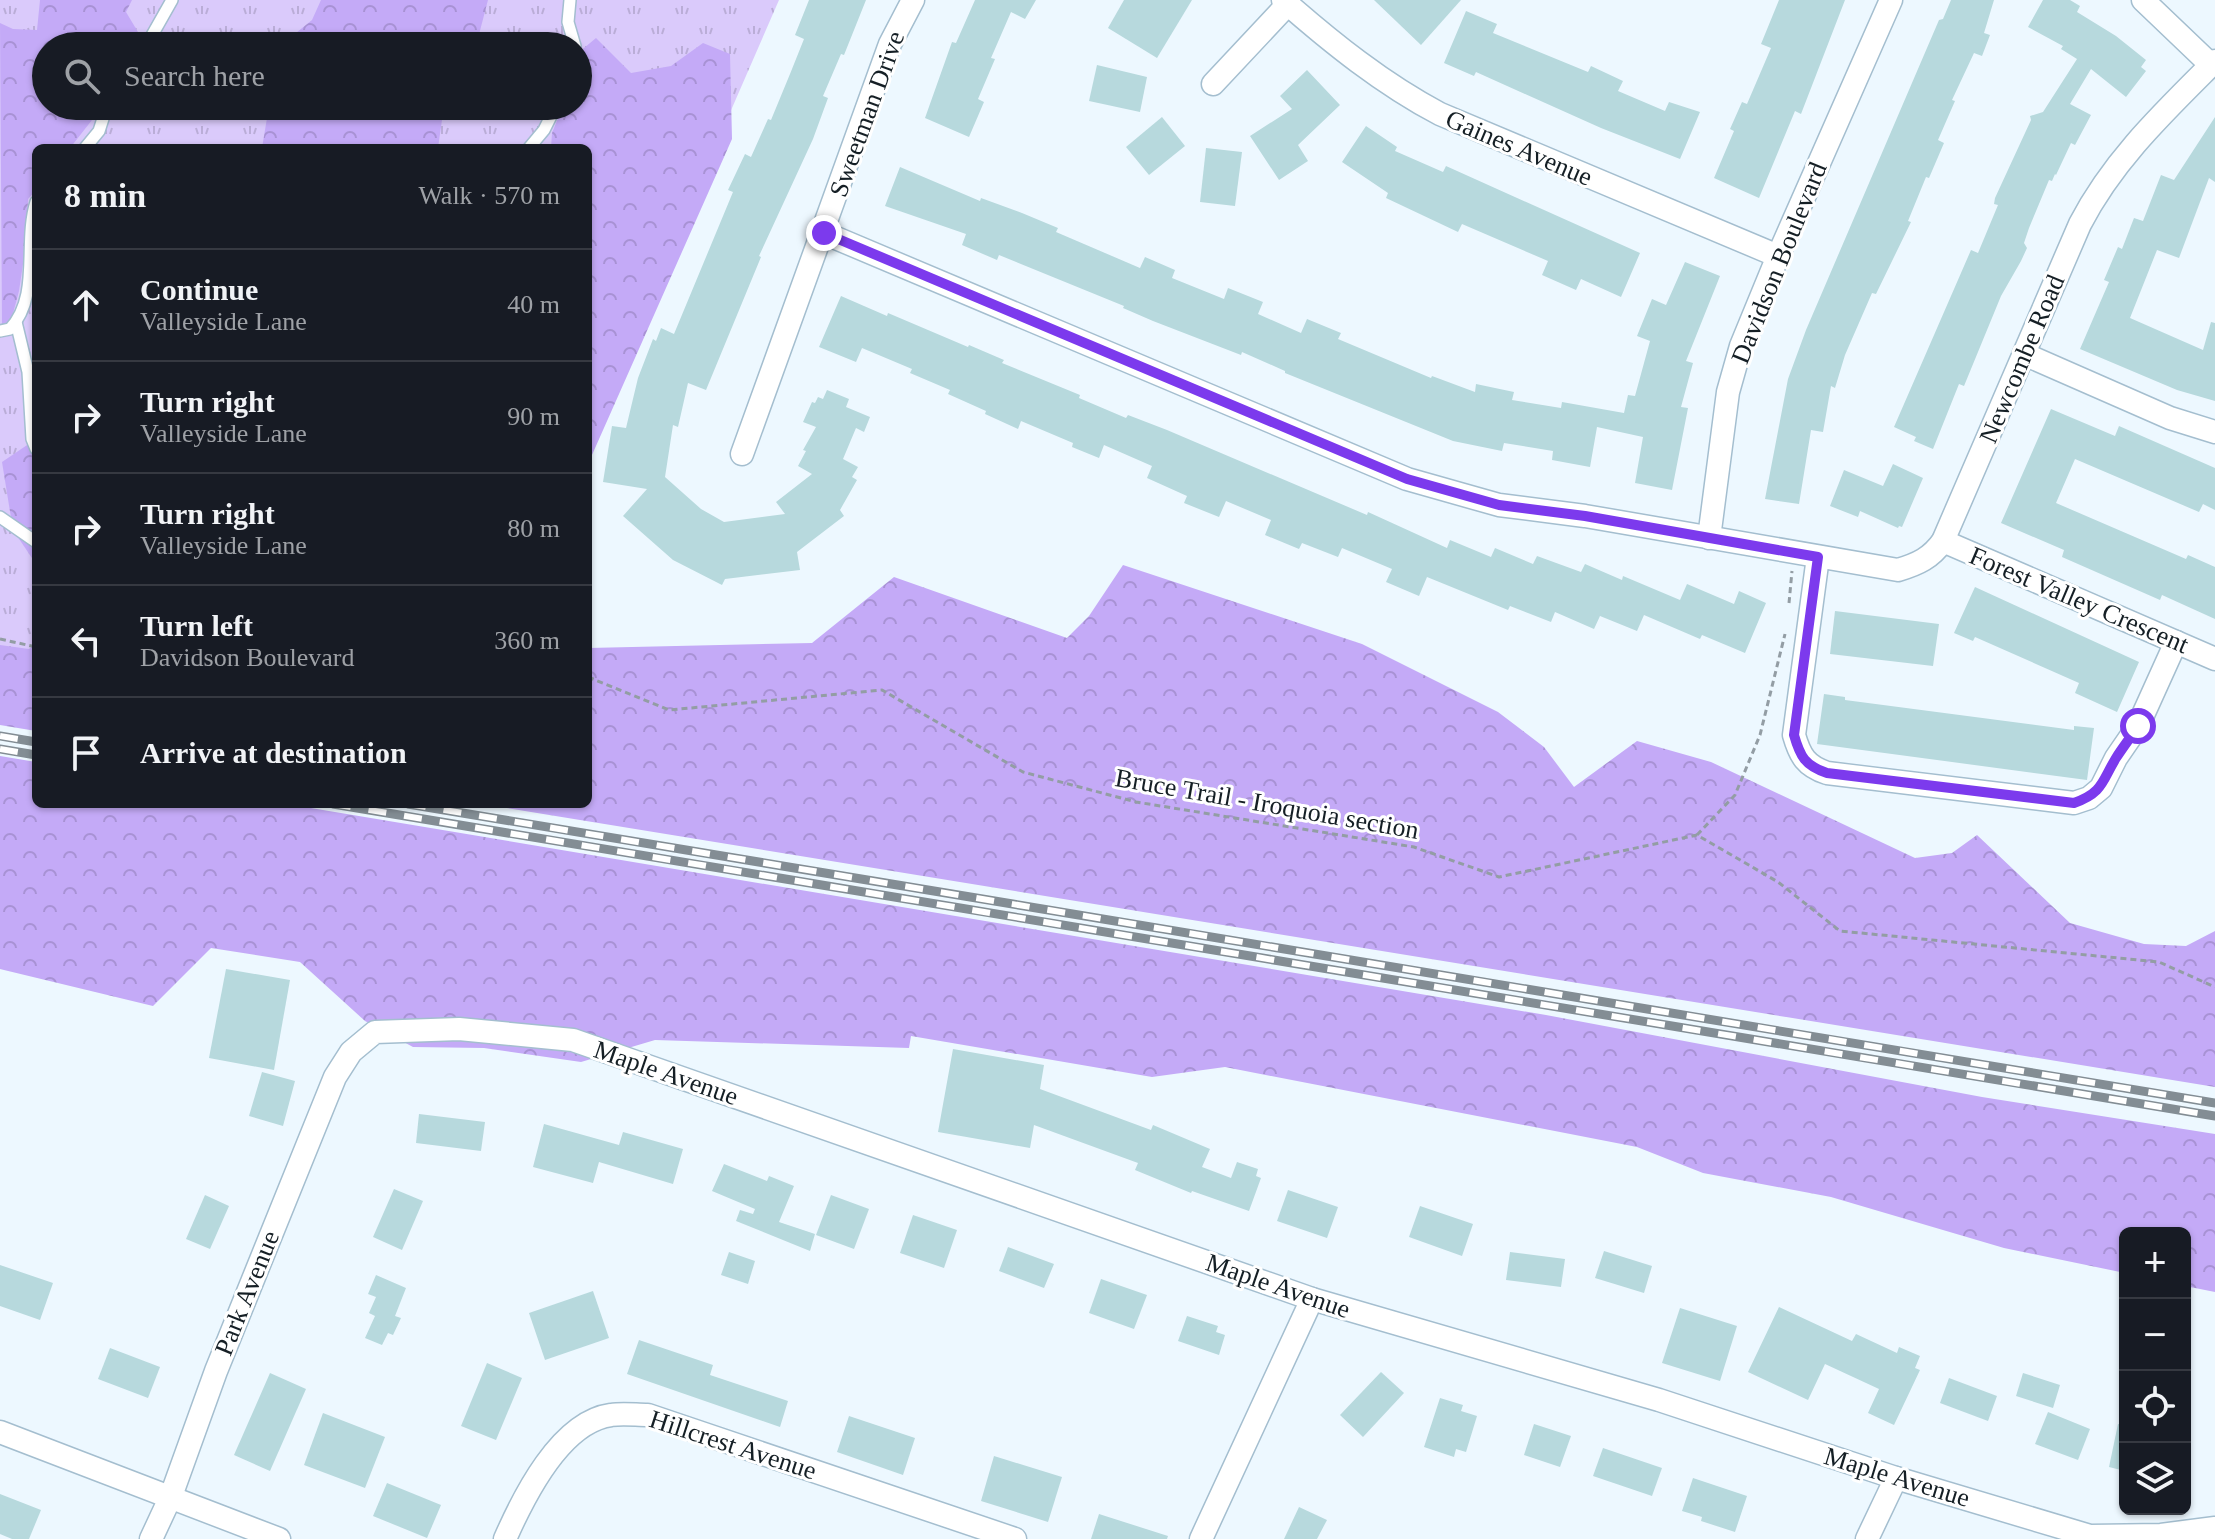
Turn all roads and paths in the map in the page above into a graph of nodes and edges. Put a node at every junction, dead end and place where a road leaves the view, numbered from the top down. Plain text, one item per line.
1 (172, 0) edge
2 (570, 0) edge
3 (913, 0) edge
4 (1891, 0) edge
5 (2143, 0) edge
6 (1286, 2) edge
7 (154, 32) edge
8 (571, 32) edge
9 (2213, 63) edge
10 (1213, 84) dead end
11 (103, 120) edge
12 (548, 120) edge
13 (541, 133) junction
14 (88, 144) edge
15 (532, 144) edge
16 (544, 144) edge
17 (32, 228) edge
18 (824, 233) junction
19 (1778, 256) junction
20 (16, 322) junction
21 (0, 331) edge
22 (2024, 354) junction
23 (32, 413) edge
24 (2215, 432) edge
25 (742, 454) dead end
26 (0, 517) edge
27 (1709, 538) junction
28 (32, 539) edge
29 (1943, 541) junction
30 (1793, 551) junction
31 (1818, 557) junction
32 (1789, 610) dead end
33 (1787, 625) dead end
34 (0, 639) edge
35 (2176, 642) junction
36 (32, 646) edge
37 (2215, 659) edge
38 (592, 679) edge
39 (1697, 835) junction
40 (2215, 987) edge
41 (351, 1052) joint
42 (1312, 1299) junction
43 (0, 1432) edge
44 (1896, 1478) junction
45 (171, 1496) junction
46 (2215, 1528) edge
47 (151, 1539) edge
48 (279, 1539) edge
49 (505, 1539) edge
50 (1015, 1539) edge
51 (1201, 1539) edge
52 (1867, 1539) edge

1 - 7 lane
2 - 8 lane
3 - 18 street, Sweetman Drive
4 - 19 street, Davidson Boulevard
5 - 9 street
6 - 10 street
6 - 19 street, Gaines Avenue
9 - 22 street, Newcombe Road
11 - 14 lane
12 - 13 lane
13 - 15 lane
13 - 16 lane
17 - 20 lane
18 - 25 street, Sweetman Drive
18 - 27 street
19 - 27 street, Davidson Boulevard
20 - 21 lane
20 - 23 lane
22 - 24 street
22 - 29 street, Newcombe Road
26 - 28 lane
27 - 30 street
29 - 31 street, Newcombe Road
29 - 35 street, Forest Valley Crescent
30 - 31 street, Newcombe Road
30 - 32 path
31 - 35 street
33 - 39 path
34 - 36 path
35 - 37 street, Forest Valley Crescent
38 - 39 path, Bruce Trail - Iroquoia section
39 - 40 path
41 - 42 street, Maple Avenue
41 - 45 street, Park Avenue
42 - 44 street, Maple Avenue
42 - 51 street
43 - 45 street
44 - 46 street, Maple Avenue
44 - 52 street
45 - 47 street, Park Avenue
45 - 48 street
49 - 50 street, Hillcrest Avenue

